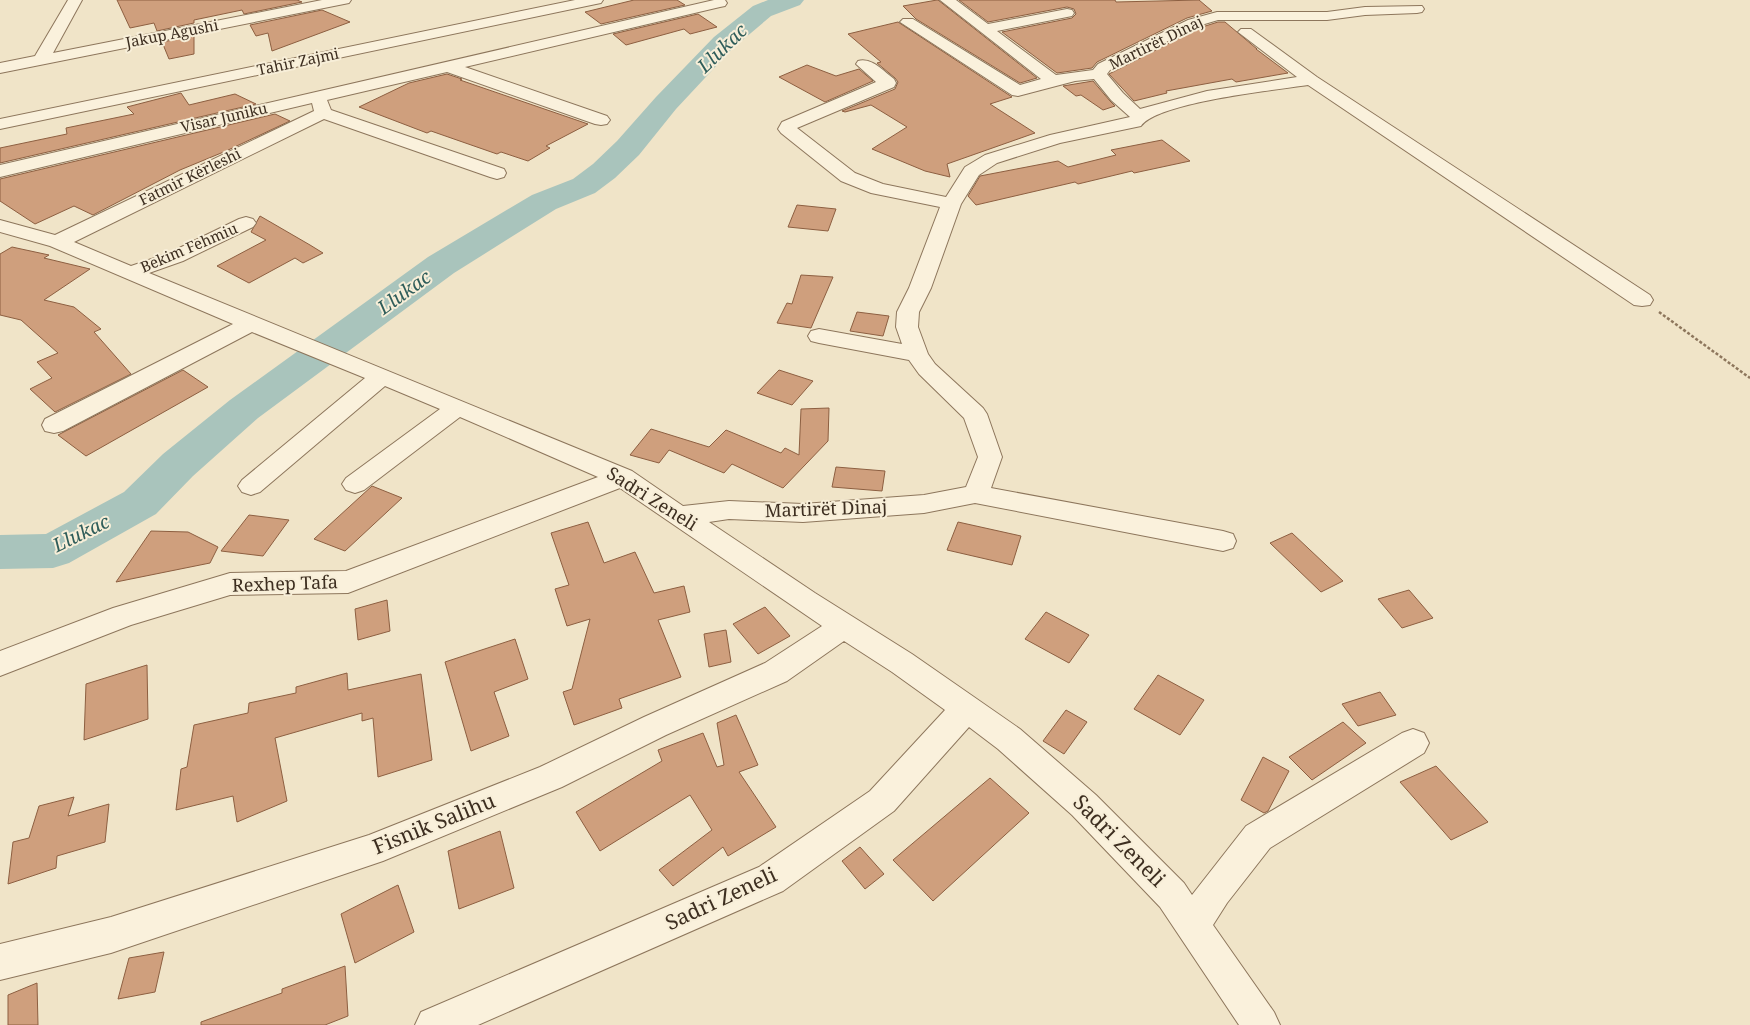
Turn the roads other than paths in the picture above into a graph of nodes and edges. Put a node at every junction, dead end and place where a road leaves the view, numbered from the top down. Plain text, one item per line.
1 (75, 0) edge
2 (344, 0) edge
3 (596, 0) edge
4 (947, 0) edge
5 (720, 3) dead end
6 (1417, 8) dead end
7 (1067, 12) dead end
8 (908, 22) dead end
9 (984, 29) junction
10 (1246, 32) dead end
11 (41, 60) junction
12 (864, 64) dead end
13 (449, 67) junction
14 (0, 68) edge
15 (1098, 74) junction
16 (1311, 80) junction
17 (1054, 81) junction
18 (320, 105) junction
19 (1140, 116) junction
20 (601, 120) dead end
21 (0, 124) edge
22 (0, 171) edge
23 (497, 173) dead end
24 (951, 204) junction
25 (246, 223) dead end
26 (6, 233) edge
27 (57, 242) junction
28 (132, 272) junction
29 (1642, 300) road end
30 (251, 324) junction
31 (819, 336) dead end
32 (917, 354) junction
33 (368, 371) junction
34 (458, 407) junction
35 (54, 424) dead end
36 (623, 477) junction
37 (355, 484) dead end
38 (251, 486) dead end
39 (975, 494) junction
40 (678, 516) junction
41 (1223, 541) dead end
42 (844, 626) junction
43 (0, 664) edge
44 (966, 709) junction
45 (1413, 743) dead end
46 (1192, 926) junction
47 (0, 962) edge
48 (434, 1025) edge
49 (1261, 1025) edge

1 - 11 street
2 - 11 street, Jakup Agushi
3 - 21 street, Tahir Zajmi
4 - 9 street
5 - 13 street, Visar Juniku
6 - 15 street, Martirët Dinaj
7 - 9 street
8 - 17 street
9 - 17 street
10 - 16 street
11 - 14 street, Jakup Agushi
12 - 24 street
13 - 18 street, Visar Juniku
13 - 20 street
15 - 17 street
15 - 19 street, Martirët Dinaj
16 - 19 street
16 - 29 street
18 - 22 street, Visar Juniku
18 - 23 street
18 - 27 street, Fatmir Kërleshi
19 - 24 street
24 - 32 street
25 - 28 street, Bekim Fehmiu
26 - 27 street, Bekim Fehmiu
27 - 28 street, Bekim Fehmiu
28 - 30 street, Bekim Fehmiu
30 - 33 street, Sadri Zeneli
30 - 35 street
31 - 32 street
32 - 39 street
33 - 34 street, Sadri Zeneli
33 - 38 street
34 - 36 street, Sadri Zeneli
34 - 37 street
36 - 40 street, Sadri Zeneli
36 - 43 street, Rexhep Tafa
39 - 40 street, Martirët Dinaj
39 - 41 street, Martirët Dinaj
40 - 42 street, Sadri Zeneli
42 - 44 street, Sadri Zeneli
42 - 47 street, Fisnik Salihu
44 - 46 street, Sadri Zeneli
44 - 48 street, Sadri Zeneli
45 - 46 street
46 - 49 street, Sadri Zeneli

